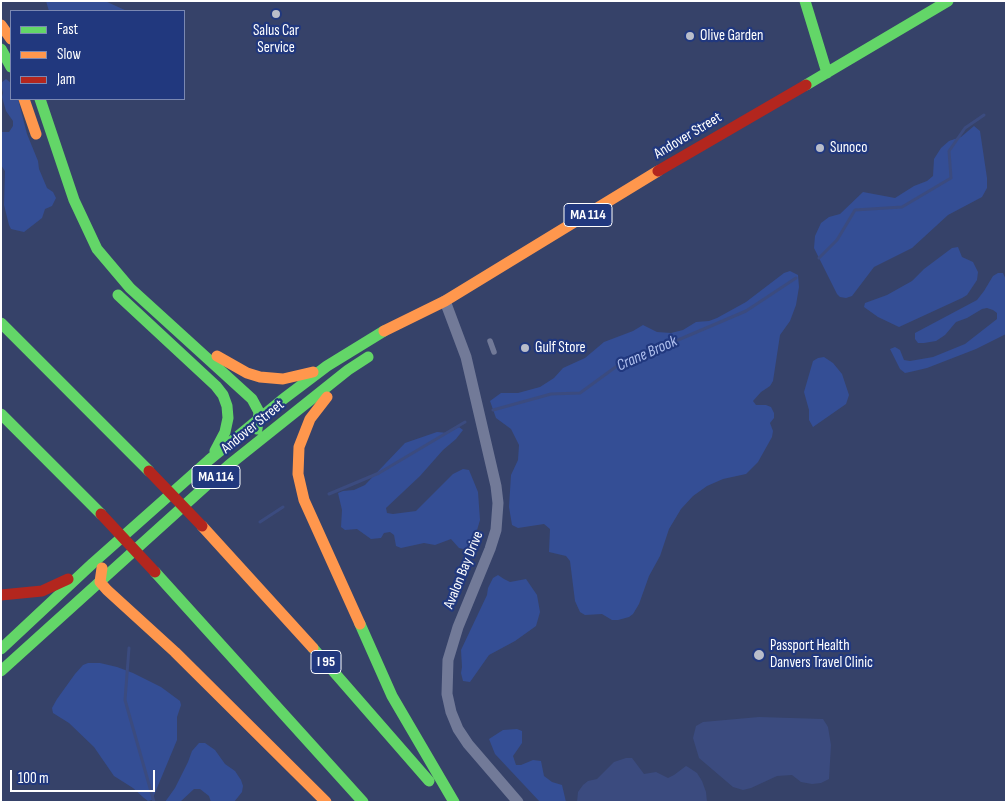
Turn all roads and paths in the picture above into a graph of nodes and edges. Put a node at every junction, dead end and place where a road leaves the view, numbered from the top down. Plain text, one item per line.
1 (805, 1) edge
2 (948, 1) edge
3 (1, 25) edge
4 (10, 38) edge
5 (1, 49) edge
6 (10, 65) edge
7 (827, 73) junction
8 (24, 100) edge
9 (40, 100) edge
10 (40, 146) dead end
11 (108, 285) dead end
12 (445, 301) junction
13 (1, 323) edge
14 (180, 332) junction
15 (396, 338) dead end
16 (490, 341) dead end
17 (376, 351) dead end
18 (494, 352) dead end
19 (327, 366) junction
20 (348, 370) junction
21 (1, 414) edge
22 (260, 418) junction
23 (245, 452) junction
24 (208, 460) junction
25 (117, 542) junction
26 (93, 563) junction
27 (100, 582) junction
28 (1, 595) edge
29 (42, 634) junction
30 (1, 649) edge
31 (1, 671) edge
32 (4, 684) dead end
33 (326, 802) edge
34 (364, 802) edge
35 (447, 802) edge
36 (454, 802) edge
37 (518, 802) edge

1 - 7 main road
2 - 7 main road, Andover Street / MA 114
3 - 4 main road
5 - 6 main road
7 - 12 main road, Andover Street / MA 114
8 - 10 main road
9 - 14 main road
11 - 24 main road
12 - 15 main road, Andover Street / MA 114
12 - 19 main road, Andover Street / MA 114
12 - 37 street, Avalon Bay Drive
13 - 35 main road, I 95, bridge
14 - 19 main road
14 - 22 main road
16 - 18 lane
17 - 20 main road, Andover Street / MA 114
19 - 22 main road, Andover Street / MA 114
20 - 23 main road, Andover Street / MA 114
20 - 36 main road
21 - 34 main road, bridge
22 - 23 main road
22 - 24 main road, Andover Street / MA 114
23 - 27 main road, Andover Street / MA 114
24 - 25 main road, Andover Street / MA 114
25 - 26 main road, Andover Street / MA 114
25 - 27 main road
26 - 28 main road
26 - 30 main road, Andover Street / MA 114
27 - 29 main road, Andover Street / MA 114
27 - 33 main road
29 - 31 main road, Andover Street / MA 114
29 - 32 main road

